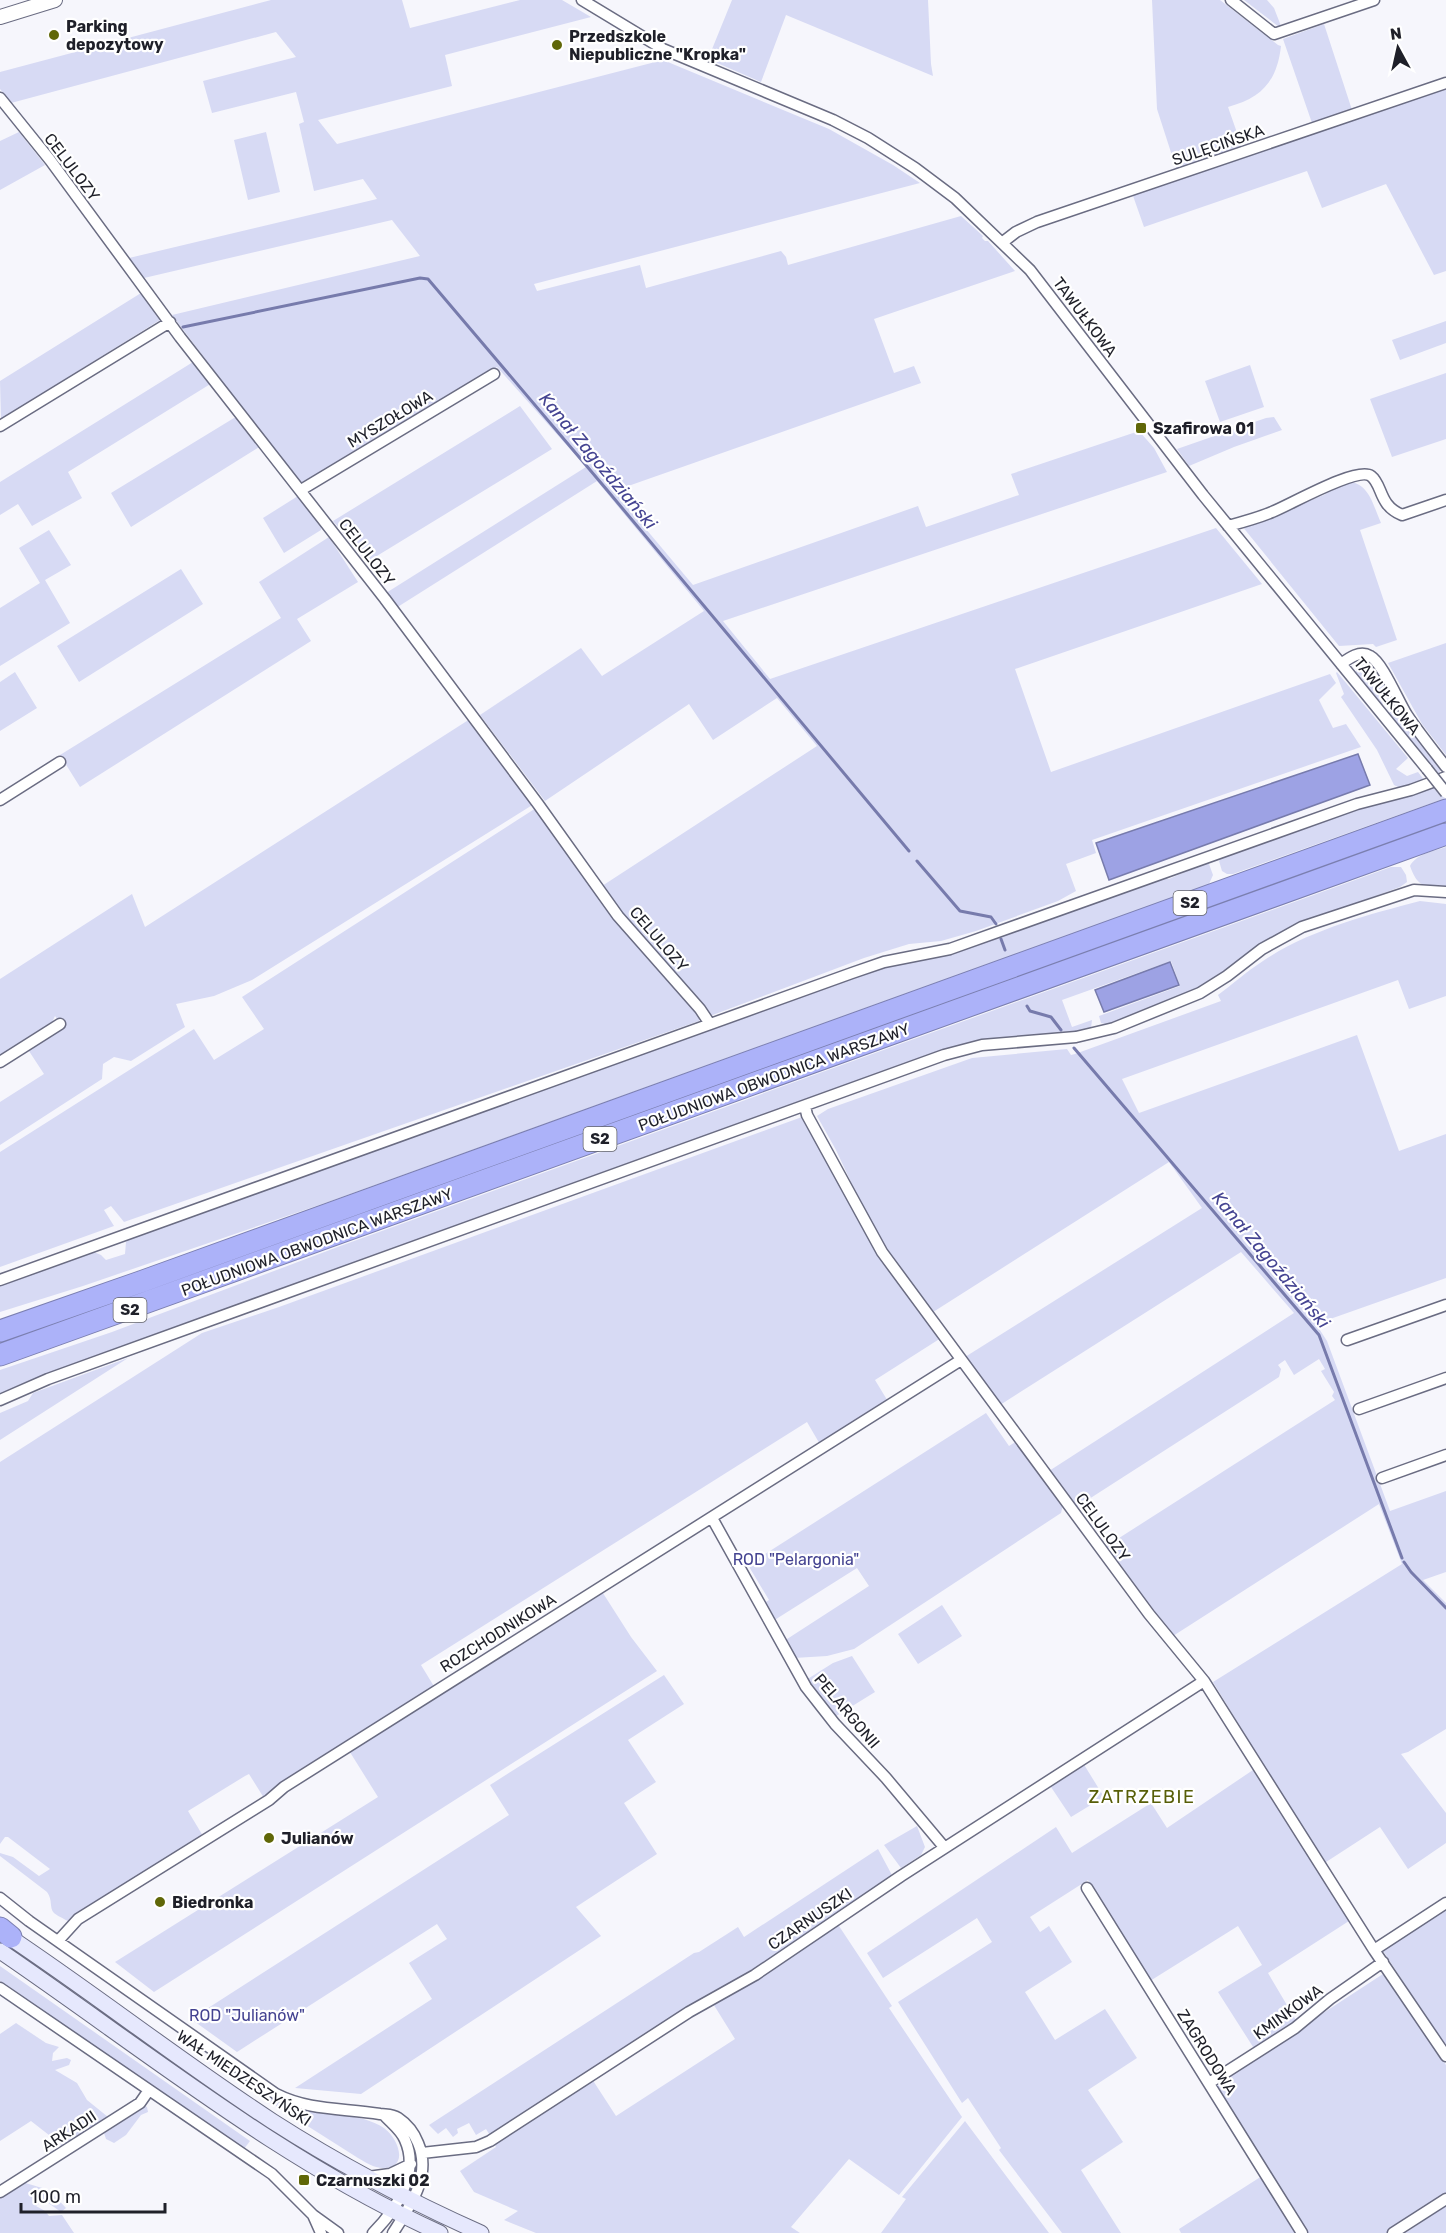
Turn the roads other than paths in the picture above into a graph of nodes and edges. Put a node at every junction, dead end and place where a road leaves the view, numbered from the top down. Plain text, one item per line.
1 (55, 0) edge
2 (582, 0) edge
3 (1231, 0) edge
4 (1374, 0) edge
5 (0, 17) edge
6 (1446, 83) edge
7 (0, 98) edge
8 (1003, 242) junction
9 (172, 325) junction
10 (494, 374) dead end
11 (0, 426) edge
12 (301, 490) junction
13 (1446, 500) edge
14 (1228, 526) junction
15 (1341, 664) junction
16 (60, 762) dead end
17 (1446, 767) edge
18 (1446, 777) edge
19 (1446, 793) edge
20 (0, 800) edge
21 (1446, 810) edge
22 (1446, 834) edge
23 (1446, 892) edge
24 (60, 1024) dead end
25 (710, 1024) junction
26 (0, 1062) edge
27 (805, 1106) junction
28 (0, 1280) edge
29 (1446, 1305) edge
30 (56, 1312) junction
31 (0, 1320) edge
32 (0, 1331) edge
33 (1347, 1341) dead end
34 (0, 1355) edge
35 (961, 1360) junction
36 (1446, 1378) edge
37 (0, 1400) edge
38 (1359, 1409) dead end
39 (1446, 1455) edge
40 (1382, 1478) dead end
41 (712, 1518) junction
42 (1204, 1681) junction
43 (944, 1847) junction
44 (1087, 1888) dead end
45 (0, 1898) edge
46 (1446, 1903) edge
47 (3, 1937) edge
48 (58, 1941) junction
49 (1374, 1950) junction
50 (1383, 1962) junction
51 (0, 1988) edge
52 (1446, 2056) edge
53 (1209, 2083) junction
54 (149, 2090) junction
55 (384, 2115) junction
56 (422, 2153) junction
57 (411, 2164) junction
58 (366, 2177) junction
59 (0, 2192) edge
60 (406, 2198) junction
61 (1446, 2199) edge
62 (397, 2213) junction
63 (313, 2215) junction
64 (321, 2233) edge
65 (338, 2233) edge
66 (373, 2233) edge
67 (393, 2233) edge
68 (440, 2233) edge
69 (481, 2233) edge
70 (1302, 2233) edge
71 (1393, 2233) edge

1 - 5 street
2 - 8 street, TAWUŁKOWA
3 - 4 street
6 - 8 street, SULĘCIŃSKA
7 - 9 street, CELULOZY
8 - 14 street, TAWUŁKOWA
9 - 11 street
9 - 12 street, CELULOZY
10 - 12 street, MYSZOŁOWA
12 - 25 street, CELULOZY
13 - 14 street
14 - 15 street, TAWUŁKOWA
15 - 17 street
15 - 19 street, TAWUŁKOWA, bridge
16 - 20 street
18 - 25 street
21 - 30 highway, POŁUDNIOWA OBWODNICA WARSZAWY / S2
22 - 34 highway, POŁUDNIOWA OBWODNICA WARSZAWY / S2
23 - 27 street
24 - 26 street
25 - 28 street
27 - 35 street, CELULOZY
27 - 37 street
29 - 33 street
30 - 31 highway
30 - 32 highway, POŁUDNIOWA OBWODNICA WARSZAWY / S2
35 - 41 street, ROZCHODNIKOWA
35 - 42 street, CELULOZY
36 - 38 street
39 - 40 street
41 - 43 street, PELARGONII
41 - 48 street, ROZCHODNIKOWA
42 - 43 street, CZARNUSZKI
42 - 49 street, CELULOZY
43 - 56 street, CZARNUSZKI
44 - 53 street, ZAGRODOWA
45 - 48 street
46 - 49 street
47 - 58 main road, WAŁ MIEDZESZYŃSKI
47 - 62 main road, WAŁ MIEDZESZYŃSKI
48 - 55 street
49 - 50 street, CELULOZY
50 - 52 street
50 - 53 street, KMINKOWA
51 - 54 street
53 - 70 street, ZAGRODOWA
54 - 59 street, ARKADII
54 - 63 street
55 - 56 street
55 - 57 street
56 - 60 street
57 - 58 street
57 - 60 street
58 - 60 main road, WAŁ MIEDZESZYŃSKI
60 - 62 street
60 - 69 main road, WAŁ MIEDZESZYŃSKI
61 - 71 street
62 - 66 street
62 - 67 street
62 - 68 main road, WAŁ MIEDZESZYŃSKI
63 - 64 street
63 - 65 street

